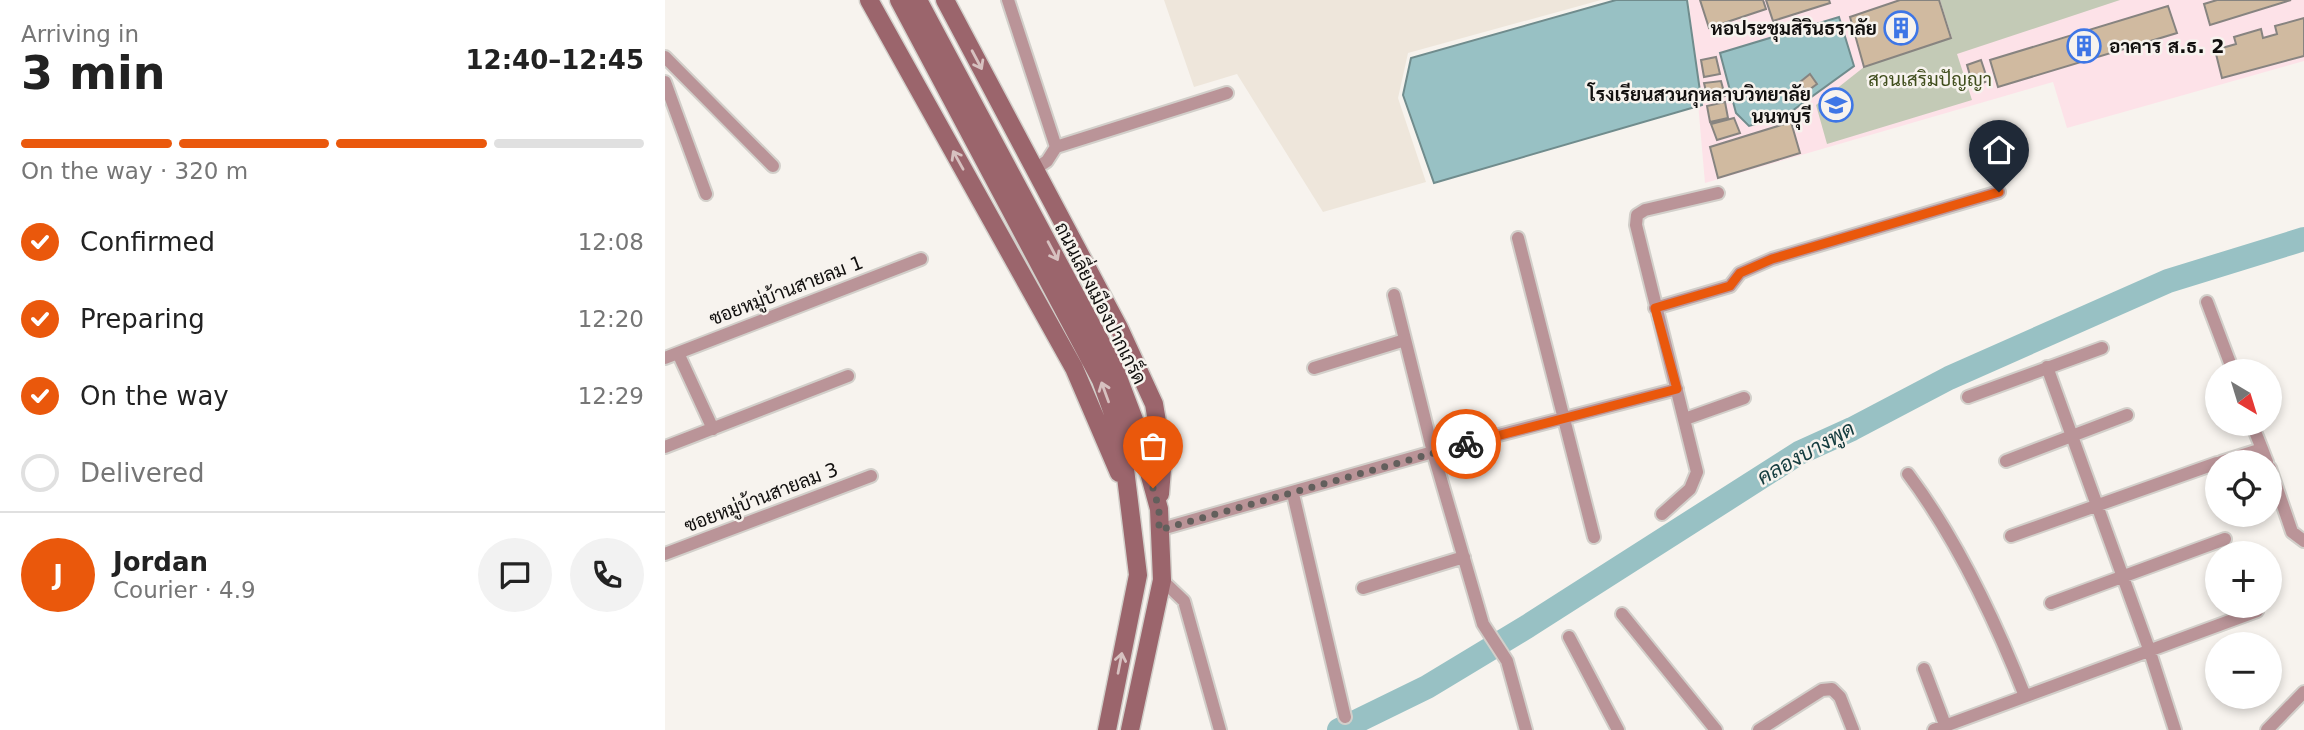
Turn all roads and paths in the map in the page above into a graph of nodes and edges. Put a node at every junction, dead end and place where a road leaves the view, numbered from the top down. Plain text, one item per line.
1 (898, 0) edge
2 (918, 0) edge
3 (945, 0) edge
4 (1008, 0) edge
5 (873, 4) edge
6 (665, 57) edge
7 (665, 82) edge
8 (1227, 93) dead end
9 (1056, 147) junction
10 (773, 166) dead end
11 (1035, 169) junction
12 (1999, 192) dead end
13 (1718, 193) dead end
14 (706, 194) dead end
15 (1014, 195) junction
16 (1518, 238) dead end
17 (921, 259) dead end
18 (1394, 296) dead end
19 (2207, 302) dead end
20 (1655, 308) junction
21 (1405, 340) junction
22 (2102, 348) dead end
23 (678, 353) junction
24 (665, 358) edge
25 (2228, 359) edge
26 (2047, 367) junction
27 (1314, 368) dead end
28 (848, 376) dead end
29 (1677, 389) junction
30 (1968, 397) dead end
31 (1744, 398) dead end
32 (2127, 415) dead end
33 (1685, 419) junction
34 (1564, 421) junction
35 (713, 429) junction
36 (2073, 436) junction
37 (2257, 436) edge
38 (665, 447) edge
39 (2262, 449) joint
40 (2259, 450) edge
41 (1433, 452) junction
42 (2006, 461) dead end
43 (2205, 468) edge
44 (1908, 474) dead end
45 (871, 477) dead end
46 (1293, 494) junction
47 (1129, 499) junction
48 (2282, 503) edge
49 (2097, 505) junction
50 (1159, 509) junction
51 (1663, 514) dead end
52 (1159, 530) junction
53 (2011, 536) dead end
54 (1594, 537) dead end
55 (2225, 539) dead end
56 (2304, 541) edge
57 (665, 554) edge
58 (1464, 557) junction
59 (2122, 576) junction
60 (1162, 580) junction
61 (1363, 588) dead end
62 (2051, 603) dead end
63 (1622, 614) dead end
64 (2237, 618) edge
65 (1569, 637) dead end
66 (2149, 649) junction
67 (1924, 669) dead end
68 (2304, 692) edge
69 (2025, 696) junction
70 (1346, 717) dead end
71 (1767, 728) edge
72 (1942, 729) edge
73 (1107, 730) edge
74 (1130, 730) edge
75 (1220, 730) edge
76 (1526, 730) edge
77 (1618, 730) edge
78 (1716, 730) edge
79 (1853, 730) edge
80 (2175, 730) edge
81 (2267, 730) edge

1 - 15 main road, ถนนเลี่ยงเมืองปากเกร็ด
2 - 15 main road, ถนนเลี่ยงเมืองปากเกร็ด
3 -> 11 main road
4 - 9 street
47 -> 5 main road
6 - 10 street
7 - 14 street
8 - 9 street
9 - 11 street
11 - 50 main road
12 - 20 street
13 - 20 street
47 -> 15 main road, ถนนเลี่ยงเมืองปากเกร็ด
15 -> 50 main road, ถนนเลี่ยงเมืองปากเกร็ด
16 - 34 street
17 - 23 street, ซอยหมู่บ้านสายลม 1
18 - 21 street
19 - 25 street
20 - 29 street
21 - 27 street
21 - 41 street
22 - 26 street
23 - 24 street, ซอยหมู่บ้านสายลม 1
23 - 35 street
26 - 30 street
26 - 36 street
28 - 35 street
29 - 33 street
29 - 34 street
31 - 33 street
32 - 36 street
33 - 51 street
34 - 41 street
34 - 54 street
35 - 38 street
36 - 42 street
36 - 49 street
37 - 39 street
39 - 40 street
41 - 46 street
41 - 58 street
43 - 49 street
44 - 69 street
45 - 57 street, ซอยหมู่บ้านสายลม 3
46 - 52 street
46 - 70 street
73 -> 47 main road, ถนนเลี่ยงเมืองปากเกร็ด
48 - 56 street
49 - 53 street
49 - 59 street
50 - 52 main road, ถนนเลี่ยงเมืองปากเกร็ด
52 - 60 main road, ถนนเลี่ยงเมืองปากเกร็ด
55 - 59 street
58 - 61 street
58 - 76 street
59 - 62 street
59 - 66 street
60 - 74 main road, ถนนเลี่ยงเมืองปากเกร็ด
60 - 75 street
63 - 78 street
64 - 66 street
65 - 77 street
66 - 69 street
66 - 80 street
67 - 72 street
68 - 81 street
69 - 72 street
71 - 79 street

